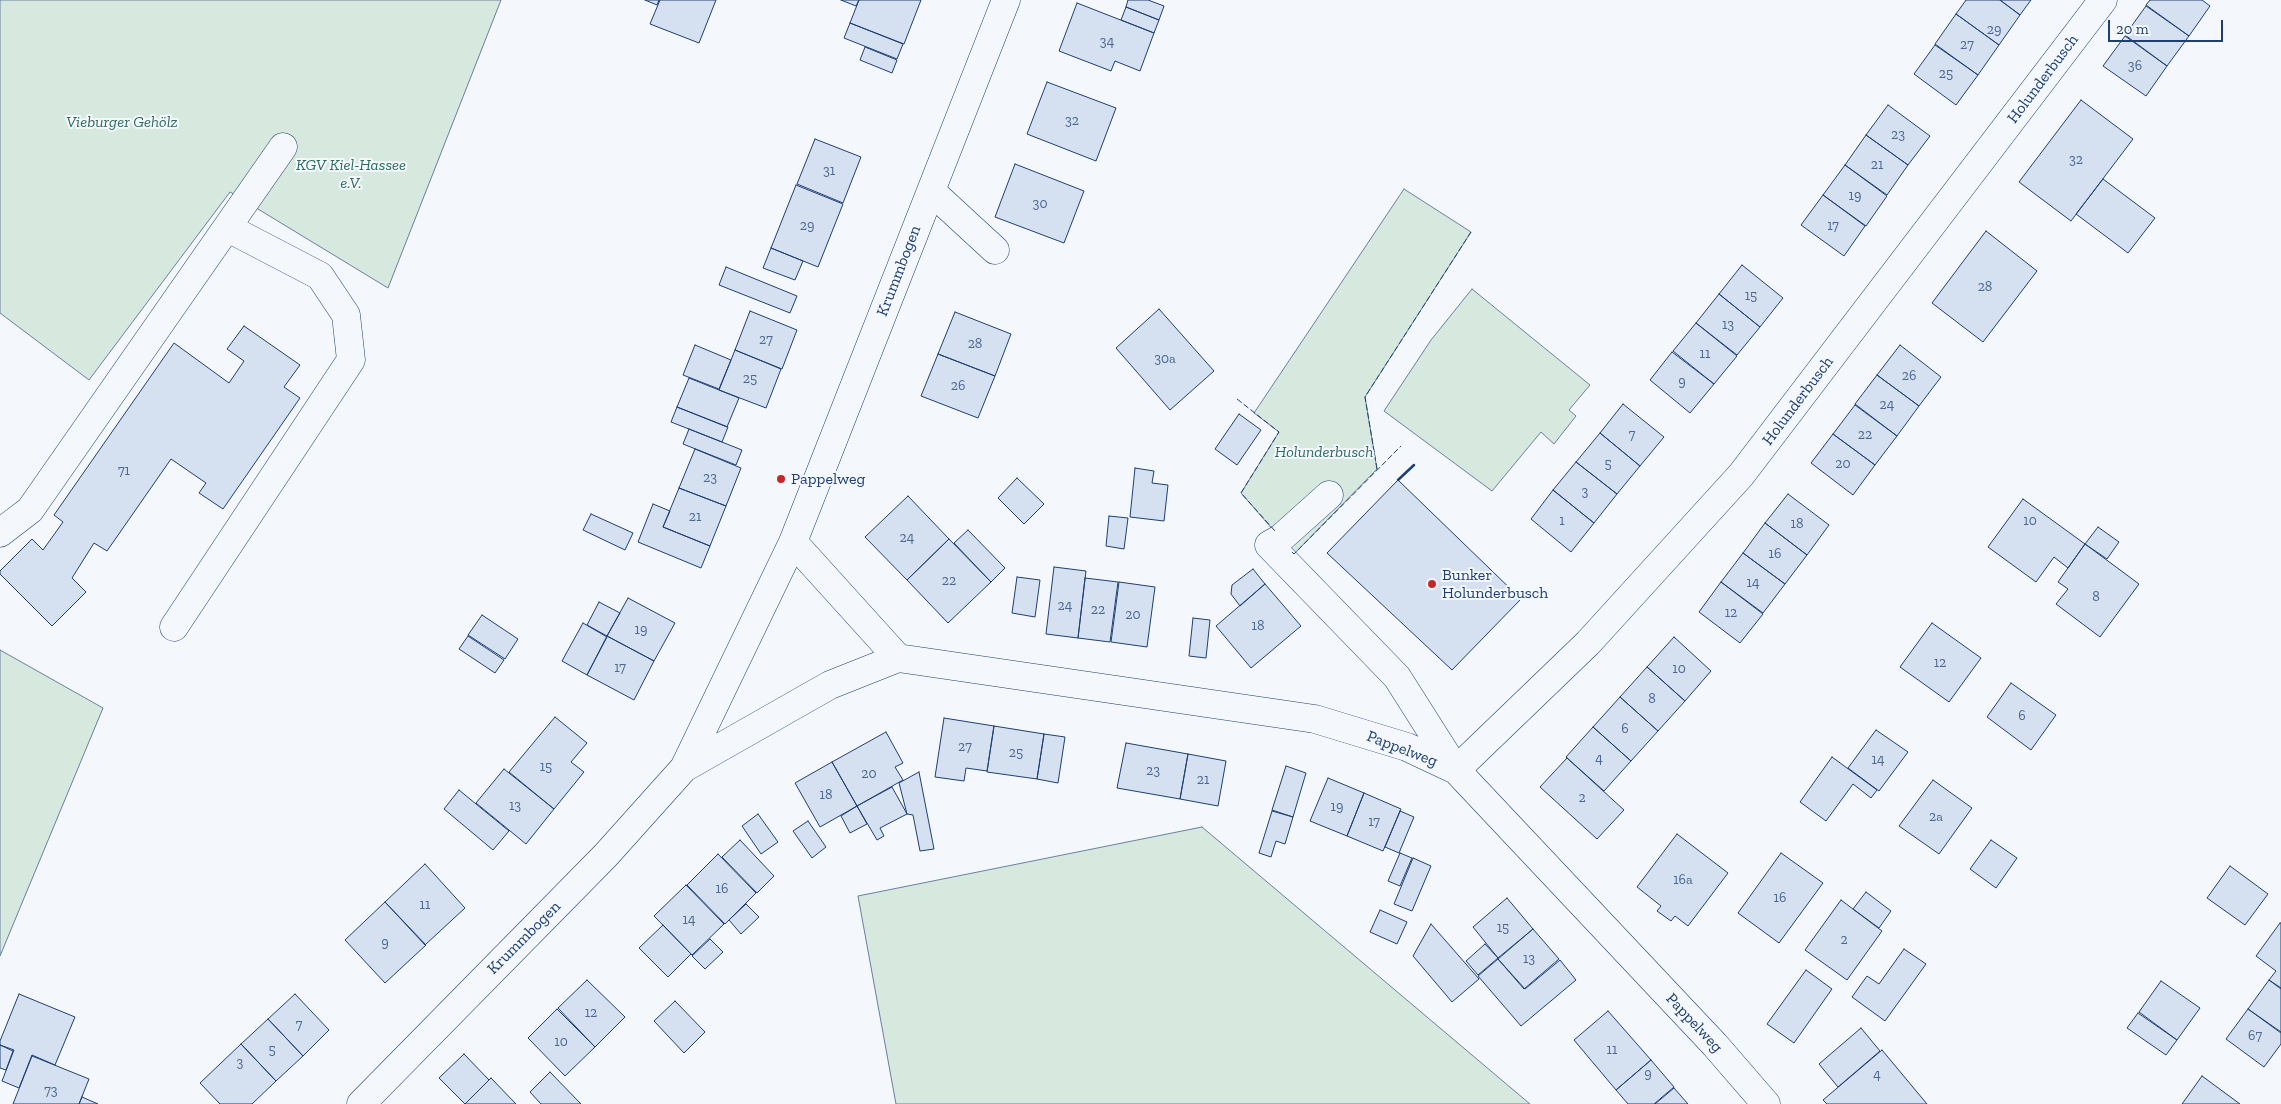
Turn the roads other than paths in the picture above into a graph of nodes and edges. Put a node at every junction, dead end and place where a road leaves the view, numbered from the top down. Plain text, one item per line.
1 (1006, 0) edge
2 (2103, 0) edge
3 (283, 147) dead end
4 (931, 191) junction
5 (228, 228) junction
6 (994, 250) dead end
7 (1328, 495) dead end
8 (0, 533) edge
9 (793, 542) junction
10 (174, 627) dead end
11 (898, 658) junction
12 (684, 768) junction
13 (1456, 770) junction
14 (361, 1104) edge
15 (1766, 1104) edge

1 - 4 street, Krummbogen
2 - 13 street, Holunderbusch
3 - 5 street
4 - 6 street
4 - 9 street, Krummbogen
5 - 8 street
5 - 10 street
7 - 13 street
9 - 11 street
9 - 12 street, Krummbogen
11 - 12 street, Krummbogen
11 - 13 street, Pappelweg
12 - 14 street, Krummbogen
13 - 15 street, Pappelweg

